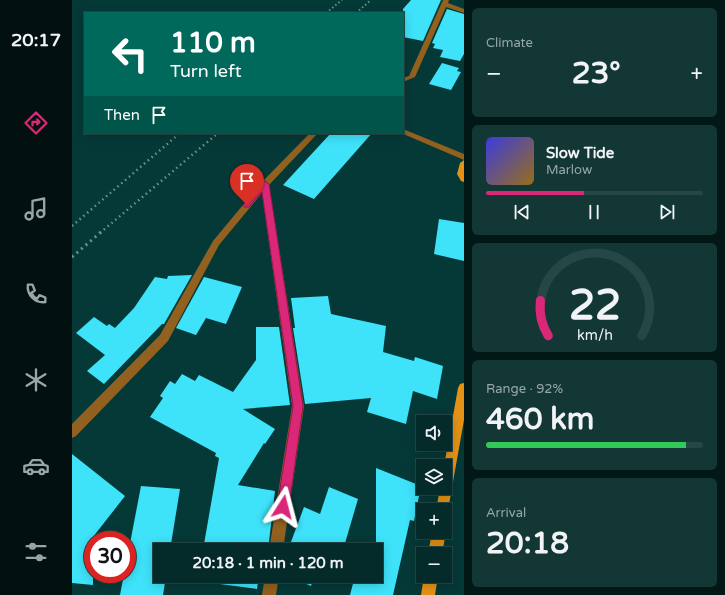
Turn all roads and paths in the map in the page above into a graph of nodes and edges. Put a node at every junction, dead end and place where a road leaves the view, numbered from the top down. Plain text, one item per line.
1 (445, 2) edge
2 (464, 11) edge
3 (404, 80) edge
4 (404, 131) edge
5 (313, 134) edge
6 (464, 156) edge
7 (464, 164) edge
8 (464, 179) edge
9 (265, 184) junction
10 (464, 388) edge
11 (72, 432) edge
12 (443, 503) edge
13 (277, 543) edge
14 (271, 583) edge
15 (430, 583) edge
16 (269, 595) edge
17 (428, 595) edge

1 - 2 street
1 - 3 street
4 - 6 street
5 - 9 street
7 - 8 main road
9 - 11 street
9 - 13 street
10 - 12 main road
14 - 16 street
15 - 17 main road

